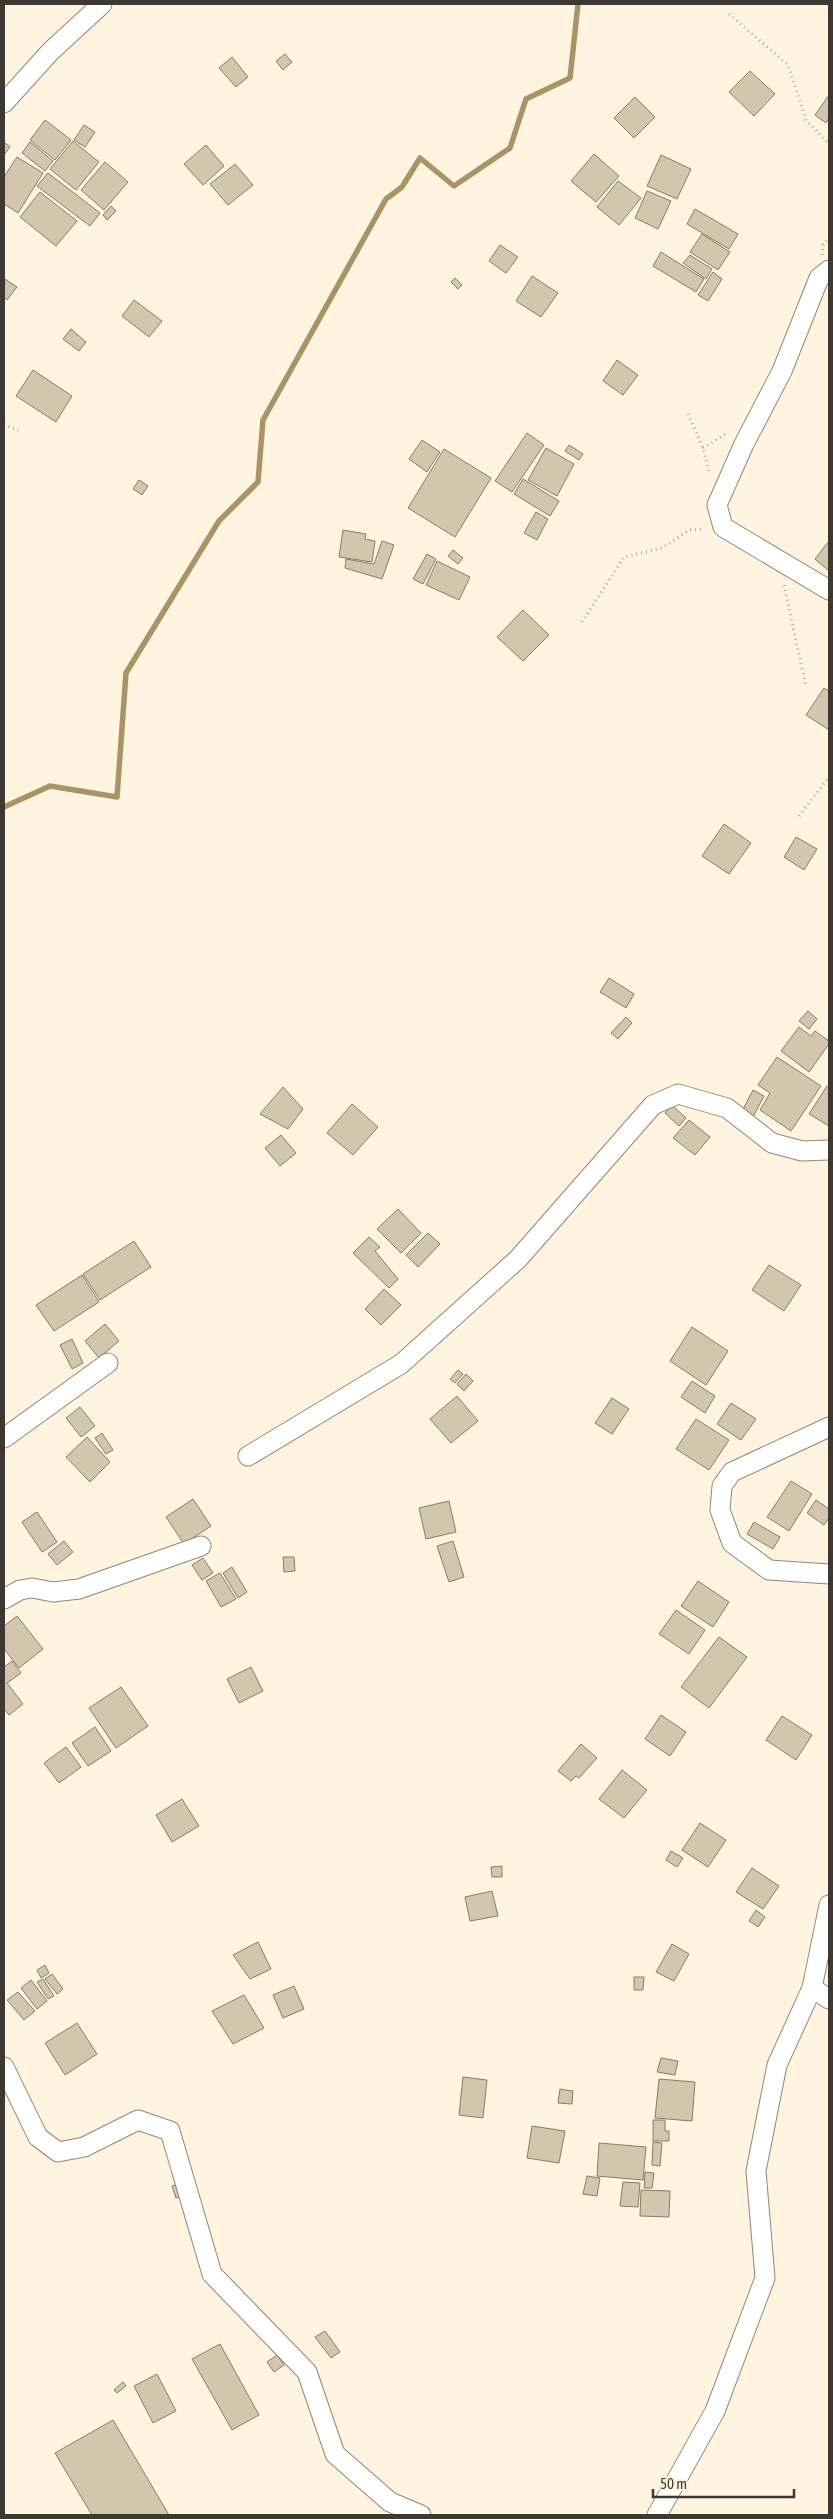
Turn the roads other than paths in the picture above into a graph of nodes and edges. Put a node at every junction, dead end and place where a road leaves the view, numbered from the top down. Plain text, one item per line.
1 (102, 4) edge
2 (4, 102) edge
3 (829, 270) edge
4 (829, 590) edge
5 (829, 1150) edge
6 (108, 1363) dead end
7 (829, 1428) edge
8 (4, 1438) edge
9 (248, 1456) dead end
10 (201, 1546) dead end
11 (829, 1574) edge
12 (4, 1599) edge
13 (829, 1905) edge
14 (812, 1988) junction
15 (829, 1998) edge
16 (4, 2066) edge
17 (421, 2515) edge
18 (657, 2515) edge

1 - 2 street
3 - 4 street
5 - 9 street
6 - 8 street
7 - 11 street
10 - 12 street
13 - 14 street
14 - 15 street
14 - 18 street
16 - 17 street

